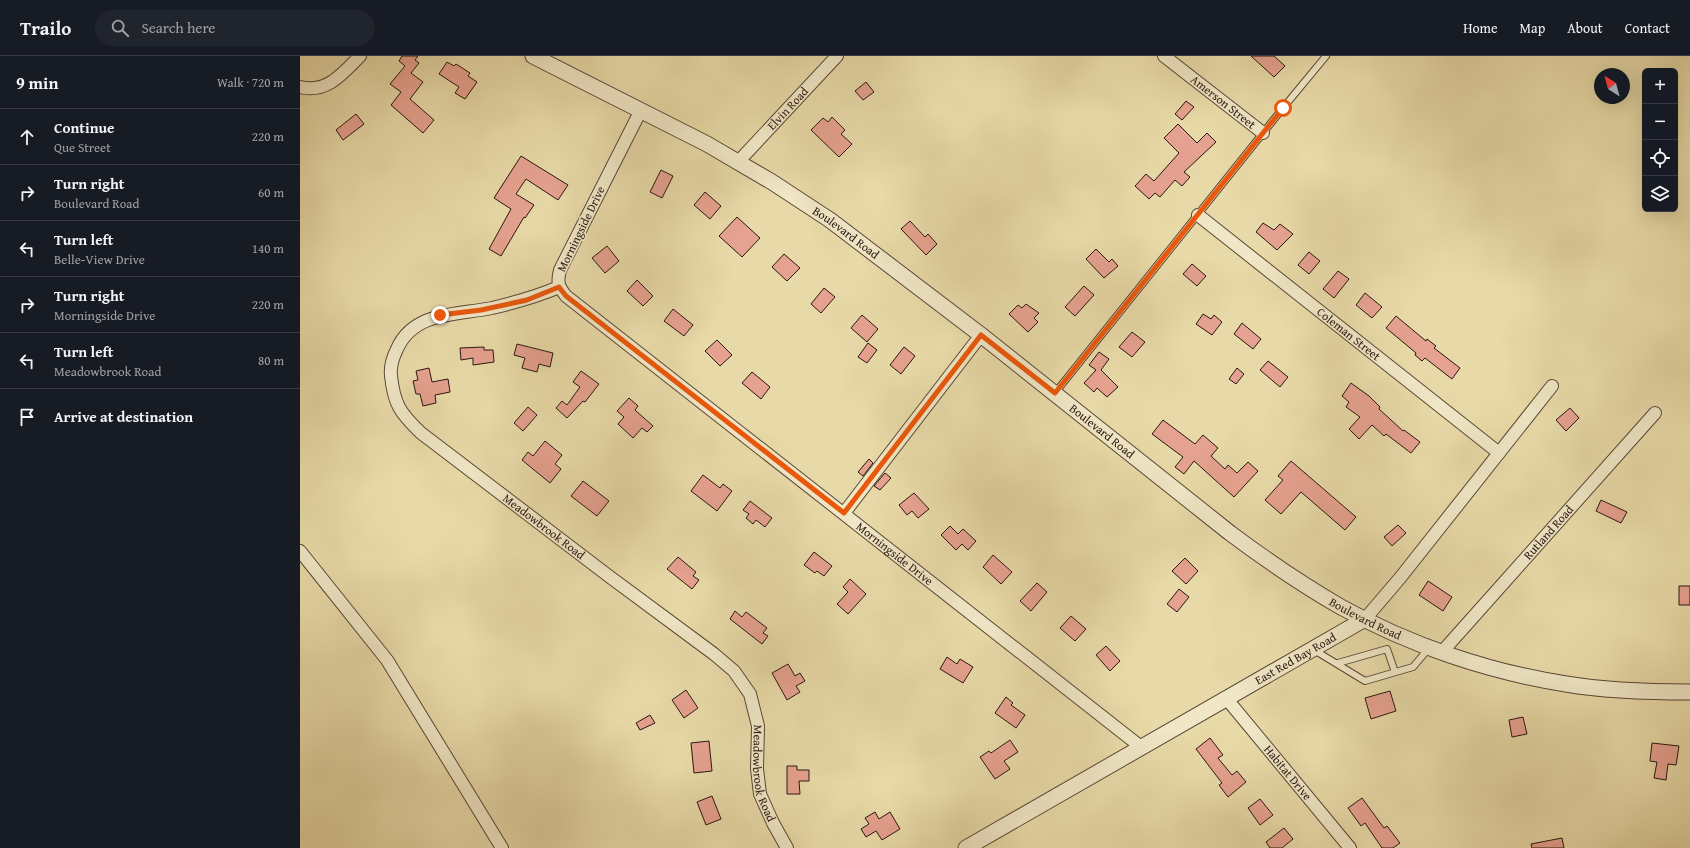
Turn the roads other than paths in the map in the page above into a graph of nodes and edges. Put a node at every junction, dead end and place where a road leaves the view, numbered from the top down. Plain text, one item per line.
1 (360, 56) edge
2 (533, 56) edge
3 (836, 56) edge
4 (1164, 56) edge
5 (1326, 56) edge
6 (300, 87) edge
7 (641, 110) junction
8 (1263, 133) junction
9 (738, 162) junction
10 (1198, 215) junction
11 (559, 287) junction
12 (981, 335) junction
13 (1552, 386) dead end
14 (1055, 393) junction
15 (1655, 413) dead end
16 (1499, 453) junction
17 (844, 513) junction
18 (300, 550) edge
19 (1365, 619) junction
20 (1392, 641) junction
21 (1313, 649) junction
22 (1436, 650) junction
23 (1338, 663) junction
24 (1395, 672) junction
25 (1690, 692) edge
26 (1226, 698) junction
27 (1141, 747) junction
28 (502, 848) edge
29 (787, 848) edge
30 (966, 848) edge
31 (1350, 848) edge

1 - 6 street
2 - 7 street, Boulevard Road
3 - 9 street, Elvin Road
4 - 8 street, Amerson Street
5 - 8 lane
7 - 9 street, Boulevard Road
7 - 11 street, Morningside Drive
8 - 10 lane
9 - 12 street, Boulevard Road
10 - 14 lane
10 - 16 street, Coleman Street
11 - 17 street, Morningside Drive
11 - 29 street, Meadowbrook Road
12 - 14 street, Boulevard Road
12 - 17 street
13 - 16 street, East Red Bay Road
14 - 19 street, Boulevard Road
15 - 22 street, Rutland Road
16 - 19 street, East Red Bay Road
17 - 27 street, Morningside Drive
18 - 28 street
19 - 20 street, Boulevard Road
19 - 21 street, East Red Bay Road
20 - 22 street, Boulevard Road
20 - 23 lane
20 - 24 lane
21 - 23 lane
21 - 26 street, East Red Bay Road
22 - 24 lane
22 - 25 street, Boulevard Road
23 - 24 lane
26 - 27 street, East Red Bay Road
26 - 31 street, Habitat Drive
27 - 30 street, East Red Bay Road

